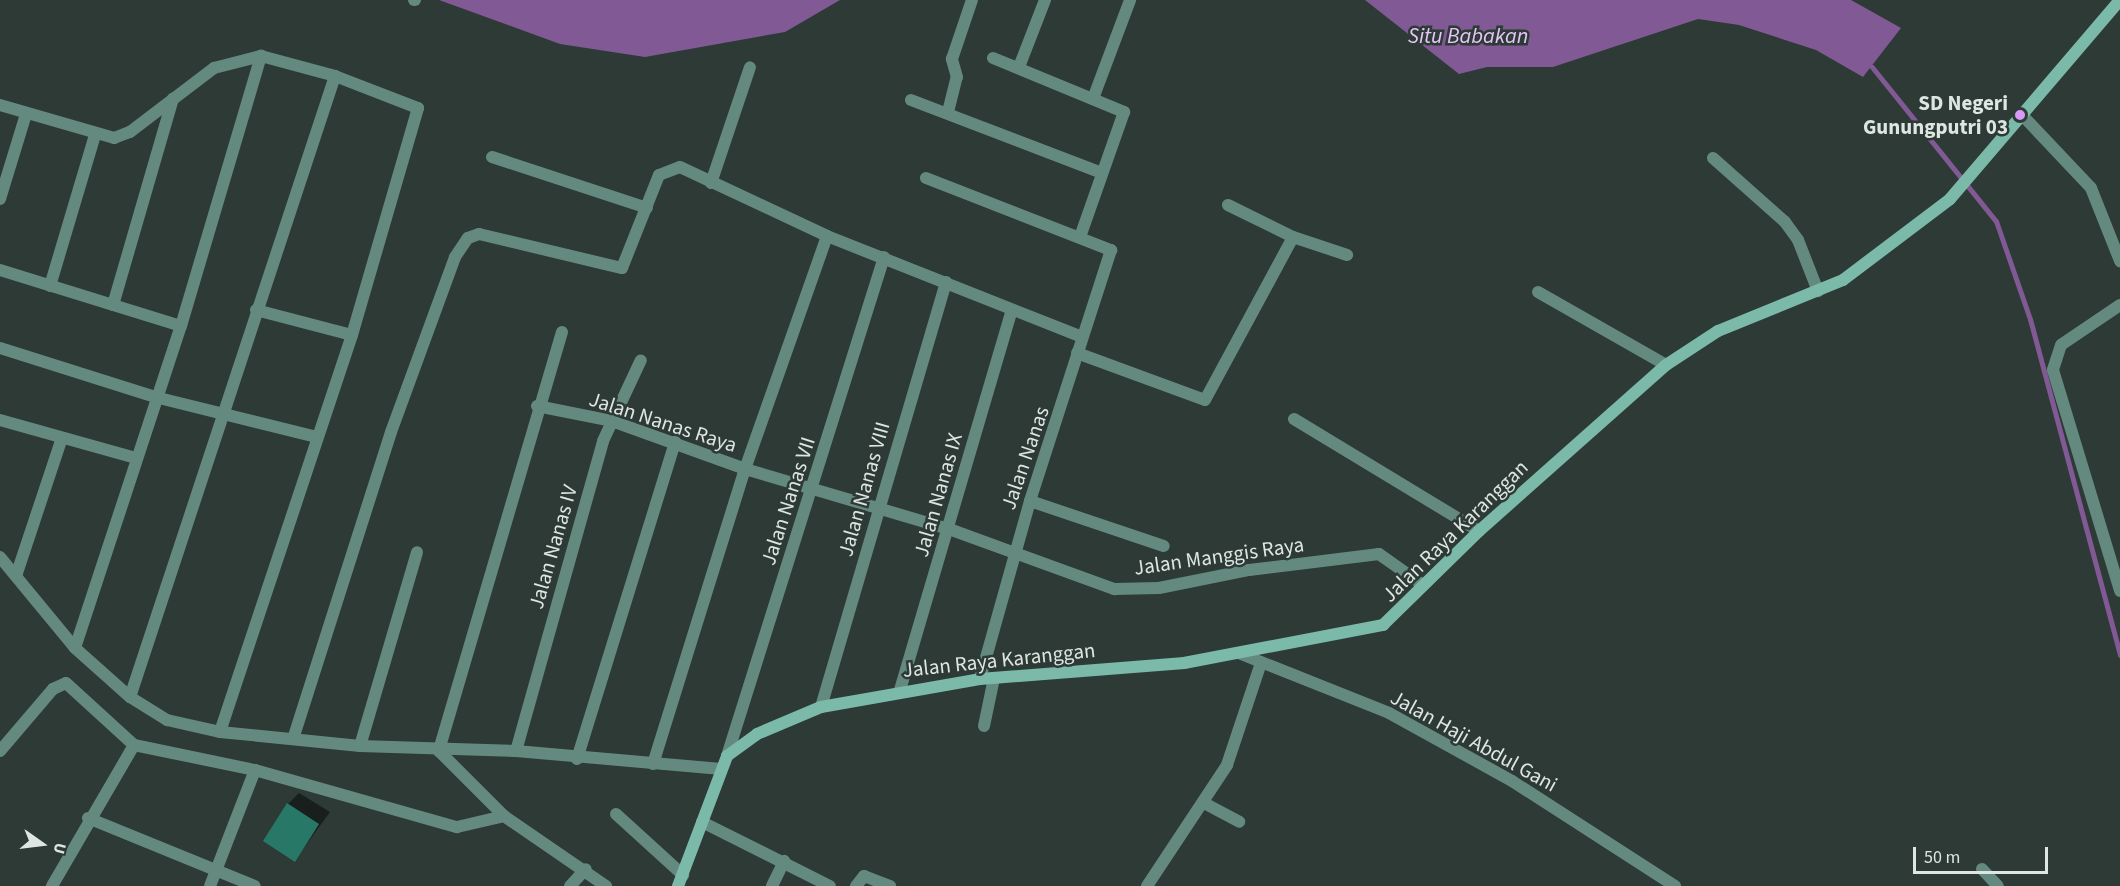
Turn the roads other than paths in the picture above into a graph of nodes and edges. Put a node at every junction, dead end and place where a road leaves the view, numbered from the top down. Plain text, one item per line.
1 (972, 0) edge
2 (1045, 0) edge
3 (1130, 0) edge
4 (2120, 0) edge
5 (261, 56) junction
6 (993, 58) dead end
7 (750, 67) dead end
8 (1019, 68) junction
9 (335, 76) junction
10 (1094, 96) junction
11 (173, 98) junction
12 (911, 100) dead end
13 (0, 105) edge
14 (948, 112) junction
15 (26, 114) junction
16 (2023, 116) junction
17 (95, 135) junction
18 (492, 157) dead end
19 (1713, 158) dead end
20 (1102, 173) junction
21 (926, 178) dead end
22 (711, 183) junction
23 (0, 199) edge
24 (1228, 205) dead end
25 (647, 208) junction
26 (827, 236) junction
27 (1080, 237) junction
28 (1293, 237) junction
29 (1347, 255) dead end
30 (884, 256) junction
31 (2120, 261) edge
32 (0, 270) edge
33 (946, 282) junction
34 (50, 286) junction
35 (1818, 291) junction
36 (1538, 292) dead end
37 (113, 305) junction
38 (2120, 305) edge
39 (256, 310) junction
40 (1012, 310) junction
41 (182, 326) junction
42 (562, 332) dead end
43 (352, 335) junction
44 (1082, 337) junction
45 (0, 348) edge
46 (1077, 352) junction
47 (641, 360) dead end
48 (1666, 365) junction
49 (159, 398) junction
50 (537, 406) junction
51 (222, 410) junction
52 (1294, 419) dead end
53 (0, 420) edge
54 (612, 421) junction
55 (317, 437) junction
56 (61, 441) junction
57 (675, 442) junction
58 (136, 459) junction
59 (745, 469) junction
60 (813, 489) junction
61 (1030, 501) junction
62 (878, 507) junction
63 (949, 529) junction
64 (1479, 531) junction
65 (1164, 546) dead end
66 (417, 552) dead end
67 (1016, 552) junction
68 (0, 557) edge
69 (17, 573) junction
70 (1423, 585) junction
71 (2120, 591) edge
72 (75, 648) junction
73 (1241, 654) junction
74 (1261, 663) junction
75 (994, 678) junction
76 (980, 679) junction
77 (900, 690) junction
78 (130, 698) junction
79 (821, 707) junction
80 (984, 726) dead end
81 (220, 732) junction
82 (294, 736) junction
83 (134, 745) junction
84 (360, 746) junction
85 (0, 751) edge
86 (439, 751) junction
87 (516, 751) junction
88 (727, 756) junction
89 (578, 759) junction
90 (653, 764) junction
91 (721, 769) junction
92 (255, 770) junction
93 (1204, 803) junction
94 (616, 814) dead end
95 (504, 816) junction
96 (88, 818) junction
97 (702, 822) junction
98 (1239, 822) dead end
99 (784, 861) junction
100 (586, 869) junction
101 (1982, 869) dead end
102 (216, 871) junction
103 (680, 880) edge
104 (52, 886) edge
105 (210, 886) edge
106 (255, 886) edge
107 (570, 886) edge
108 (606, 886) edge
109 (772, 886) edge
110 (830, 886) edge
111 (856, 886) edge
112 (890, 886) edge
113 (1147, 886) edge
114 (1675, 886) edge
115 (1998, 886) edge

1 - 14 street
2 - 8 street
3 - 10 street
4 - 16 street, Jalan Raya Karanggan
5 - 9 street
5 - 11 street
5 - 41 street
6 - 8 street
7 - 22 street
8 - 10 street
9 - 39 street
9 - 43 street
10 - 20 street
11 - 17 street
11 - 37 street
12 - 14 street
13 - 15 street
14 - 20 street
15 - 17 street
15 - 23 street
16 - 31 street
16 - 35 street, Jalan Raya Karanggan
17 - 34 street
18 - 25 street
19 - 35 street
20 - 27 street
21 - 27 street
22 - 25 street
22 - 26 street
24 - 28 street
25 - 82 street
26 - 30 street
26 - 59 street
27 - 44 street, Jalan Nanas
28 - 29 street
28 - 46 street
30 - 33 street
30 - 60 street, Jalan Nanas VII
32 - 34 street
33 - 40 street
33 - 62 street, Jalan Nanas VIII
34 - 37 street
35 - 48 street, Jalan Raya Karanggan
36 - 48 street
37 - 41 street
38 - 71 street
39 - 43 street
39 - 51 street
40 - 44 street
40 - 63 street, Jalan Nanas IX
41 - 49 street
42 - 50 street
43 - 55 street
44 - 46 street, Jalan Nanas
45 - 49 street
46 - 61 street, Jalan Nanas
47 - 54 street, Jalan Nanas IV
48 - 64 street, Jalan Raya Karanggan
49 - 51 street
49 - 58 street
50 - 54 street, Jalan Nanas Raya
50 - 86 street
51 - 55 street
51 - 78 street
52 - 64 street
53 - 56 street
54 - 57 street, Jalan Nanas Raya
54 - 87 street, Jalan Nanas IV
55 - 81 street
56 - 58 street
56 - 69 street
57 - 59 street, Jalan Nanas Raya
57 - 89 street
58 - 72 street
59 - 60 street, Jalan Nanas Raya
59 - 90 street
60 - 62 street, Jalan Nanas Raya
60 - 88 street, Jalan Nanas VII
61 - 65 street
61 - 67 street, Jalan Nanas
62 - 63 street, Jalan Nanas Raya
62 - 79 street, Jalan Nanas VIII
63 - 67 street, Jalan Nanas Raya
63 - 77 street, Jalan Nanas IX
64 - 70 street, Jalan Raya Karanggan
66 - 84 street
67 - 70 street, Jalan Manggis Raya
67 - 76 street, Jalan Nanas
68 - 69 street
69 - 72 street
70 - 73 street, Jalan Raya Karanggan
72 - 78 street
73 - 74 street, Jalan Haji Abdul Gani
73 - 75 street, Jalan Raya Karanggan
74 - 93 street
74 - 114 street, Jalan Haji Abdul Gani
75 - 76 street, Jalan Raya Karanggan
75 - 80 street
76 - 77 street, Jalan Raya Karanggan
77 - 79 street, Jalan Raya Karanggan
78 - 81 street
79 - 88 street, Jalan Raya Karanggan
81 - 82 street
82 - 84 street
83 - 85 street
83 - 92 street
83 - 96 street
84 - 86 street
86 - 87 street
86 - 95 street
87 - 89 street
88 - 91 street, Jalan Raya Karanggan
89 - 90 street
90 - 91 street
91 - 97 street, Jalan Raya Karanggan
92 - 95 street
92 - 102 street
93 - 98 street
93 - 113 street
94 - 103 street
95 - 100 street
96 - 102 street
96 - 104 street
97 - 99 street
97 - 103 street, Jalan Raya Karanggan
99 - 109 street
99 - 110 street
100 - 107 street
100 - 108 street
101 - 115 street
102 - 105 street
102 - 106 street
111 - 112 street

